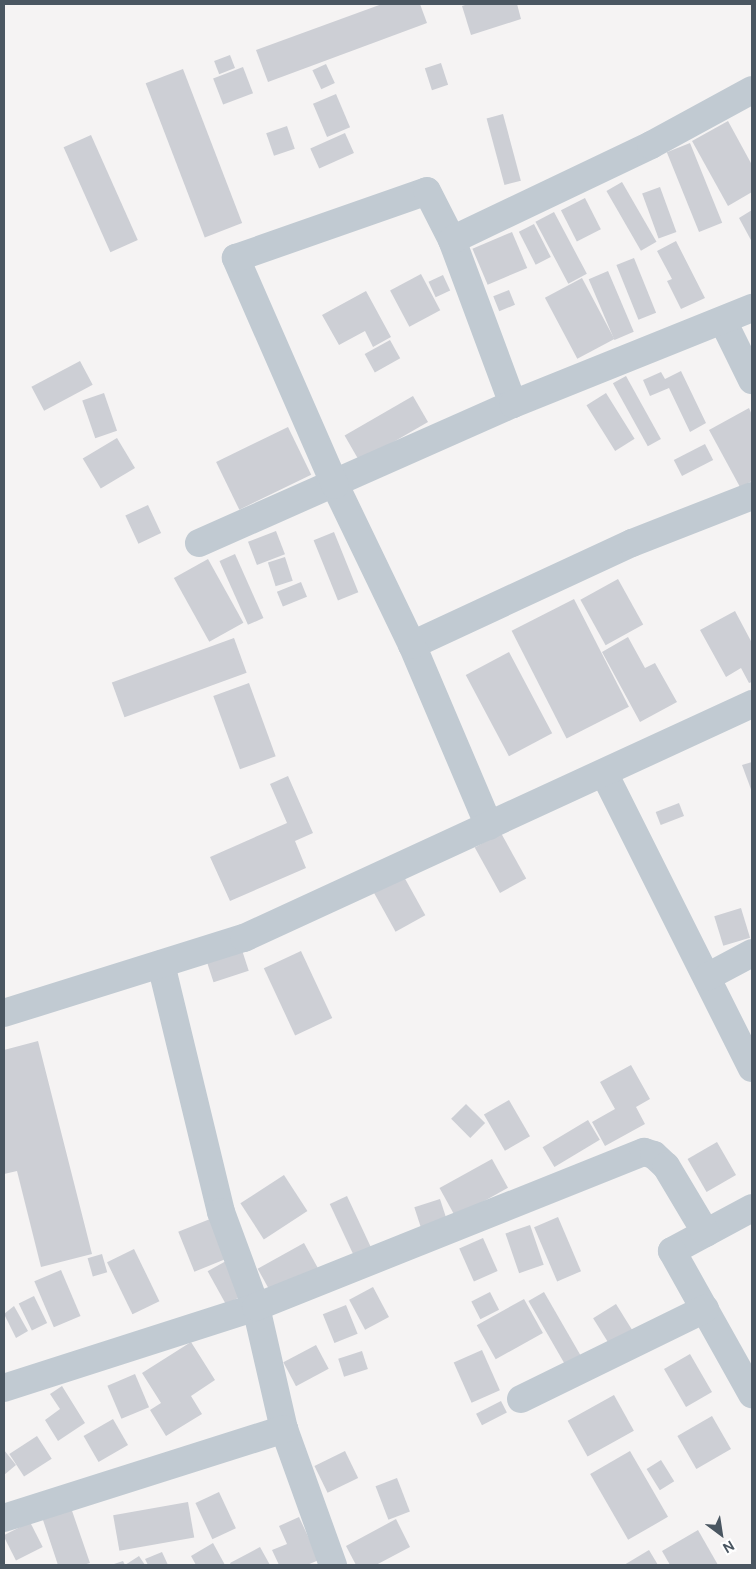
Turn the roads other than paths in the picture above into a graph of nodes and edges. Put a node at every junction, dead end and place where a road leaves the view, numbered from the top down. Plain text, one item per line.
1 (752, 90) edge
2 (452, 240) junction
3 (752, 308) edge
4 (723, 321) junction
5 (752, 380) edge
6 (513, 404) junction
7 (335, 484) junction
8 (752, 496) edge
9 (199, 543) dead end
10 (412, 645) junction
11 (752, 704) edge
12 (604, 773) junction
13 (488, 826) junction
14 (752, 953) edge
15 (161, 964) junction
16 (707, 977) junction
17 (4, 1013) edge
18 (752, 1068) edge
19 (752, 1208) edge
20 (706, 1232) junction
21 (256, 1307) junction
22 (705, 1309) junction
23 (4, 1388) edge
24 (752, 1394) edge
25 (521, 1399) dead end
26 (284, 1429) junction
27 (4, 1518) edge
28 (333, 1565) edge

1 - 2 street
2 - 6 street
2 - 7 street
3 - 4 street
4 - 5 street
4 - 6 street
6 - 7 street
7 - 9 street
7 - 10 street
8 - 10 street
10 - 13 street
11 - 12 street
12 - 13 street
12 - 16 street
13 - 15 street
14 - 16 street
15 - 17 street
15 - 21 street
16 - 18 street
19 - 20 street
20 - 21 street
20 - 22 street
21 - 23 street
21 - 26 street
22 - 24 street
22 - 25 street
26 - 27 street
26 - 28 street

